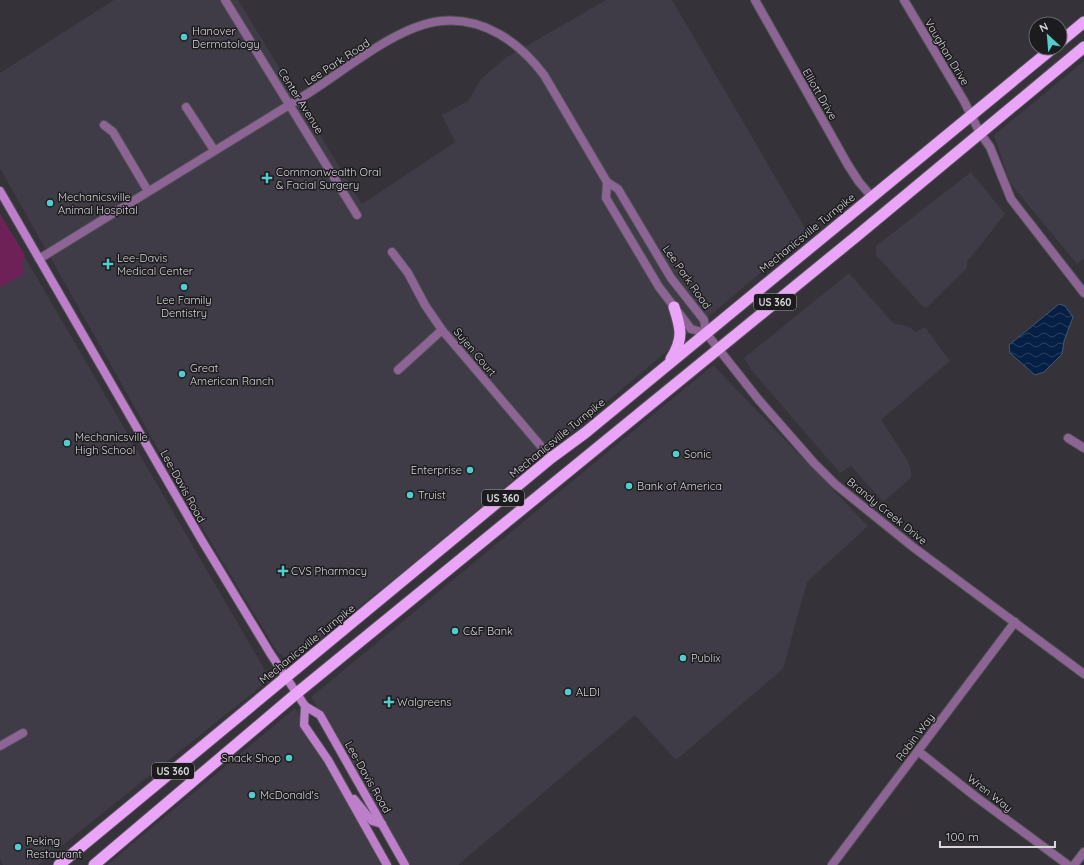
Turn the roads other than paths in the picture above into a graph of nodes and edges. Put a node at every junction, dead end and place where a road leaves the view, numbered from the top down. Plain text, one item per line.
1 (225, 0) edge
2 (754, 0) edge
3 (904, 0) edge
4 (1084, 22) edge
5 (1068, 35) edge
6 (1084, 47) edge
7 (1043, 56) edge
8 (290, 104) junction
9 (186, 107) dead end
10 (971, 115) junction
11 (104, 125) dead end
12 (980, 133) junction
13 (214, 150) junction
14 (606, 182) junction
15 (0, 191) edge
16 (148, 191) junction
17 (872, 196) junction
18 (357, 215) dead end
19 (392, 252) dead end
20 (40, 259) junction
21 (1084, 293) edge
22 (674, 307) junction
23 (442, 330) junction
24 (706, 333) junction
25 (718, 349) junction
26 (666, 367) junction
27 (398, 370) dead end
28 (1068, 438) dead end
29 (1084, 448) edge
30 (551, 458) junction
31 (1015, 622) junction
32 (1084, 674) edge
33 (286, 678) junction
34 (297, 693) junction
35 (305, 706) junction
36 (24, 733) dead end
37 (0, 746) edge
38 (918, 751) junction
39 (344, 789) junction
40 (382, 824) junction
41 (1084, 852) edge
42 (59, 865) edge
43 (94, 865) edge
44 (387, 865) edge
45 (405, 865) edge
46 (832, 865) edge
47 (1068, 865) edge
48 (1074, 865) edge

1 - 8 street, Center Avenue
2 - 17 street, Elliott Drive
3 - 10 street, Vaughan Drive
4 - 5 highway
6 - 12 highway, US 360
7 - 10 highway, Mechanicsville Turnpike / US 360
8 - 13 street, Lee Park Road
8 - 14 street, Lee Park Road
8 - 18 street, Center Avenue
9 - 13 street
10 - 12 street, Vaughan Drive
10 - 17 highway, Mechanicsville Turnpike / US 360
11 - 16 street
12 - 21 street, Vaughan Drive
12 - 25 highway, US 360
13 - 16 street, Lee Park Road
14 - 22 street, Lee Park Road
14 - 24 street, Lee Park Road
15 - 20 main road, Lee-Davis Road
16 - 20 street, Lee Park Road
17 - 24 highway, Mechanicsville Turnpike / US 360
19 - 23 street, Sujen Court
20 - 33 main road, Lee-Davis Road
22 - 24 street, Lee Park Road
22 - 26 highway
23 - 27 street
23 - 30 street, Sujen Court
24 - 25 street, Brandy Creek Drive
24 - 26 highway, Mechanicsville Turnpike / US 360
25 - 31 street, Brandy Creek Drive
25 - 34 highway, US 360
26 - 30 highway, Mechanicsville Turnpike / US 360
28 - 29 street
30 - 33 highway, Mechanicsville Turnpike / US 360
31 - 32 street, Brandy Creek Drive
31 - 38 street, Robin Way
33 - 34 main road, Lee-Davis Road
33 - 42 highway, Mechanicsville Turnpike / US 360
34 - 35 main road, Lee-Davis Road
34 - 43 highway, US 360
35 - 39 main road
35 - 40 main road, Lee-Davis Road
36 - 37 street
38 - 46 street, Robin Way
38 - 47 street, Wren Way
39 - 40 main road
39 - 44 main road
40 - 45 main road, Lee-Davis Road
41 - 48 street

